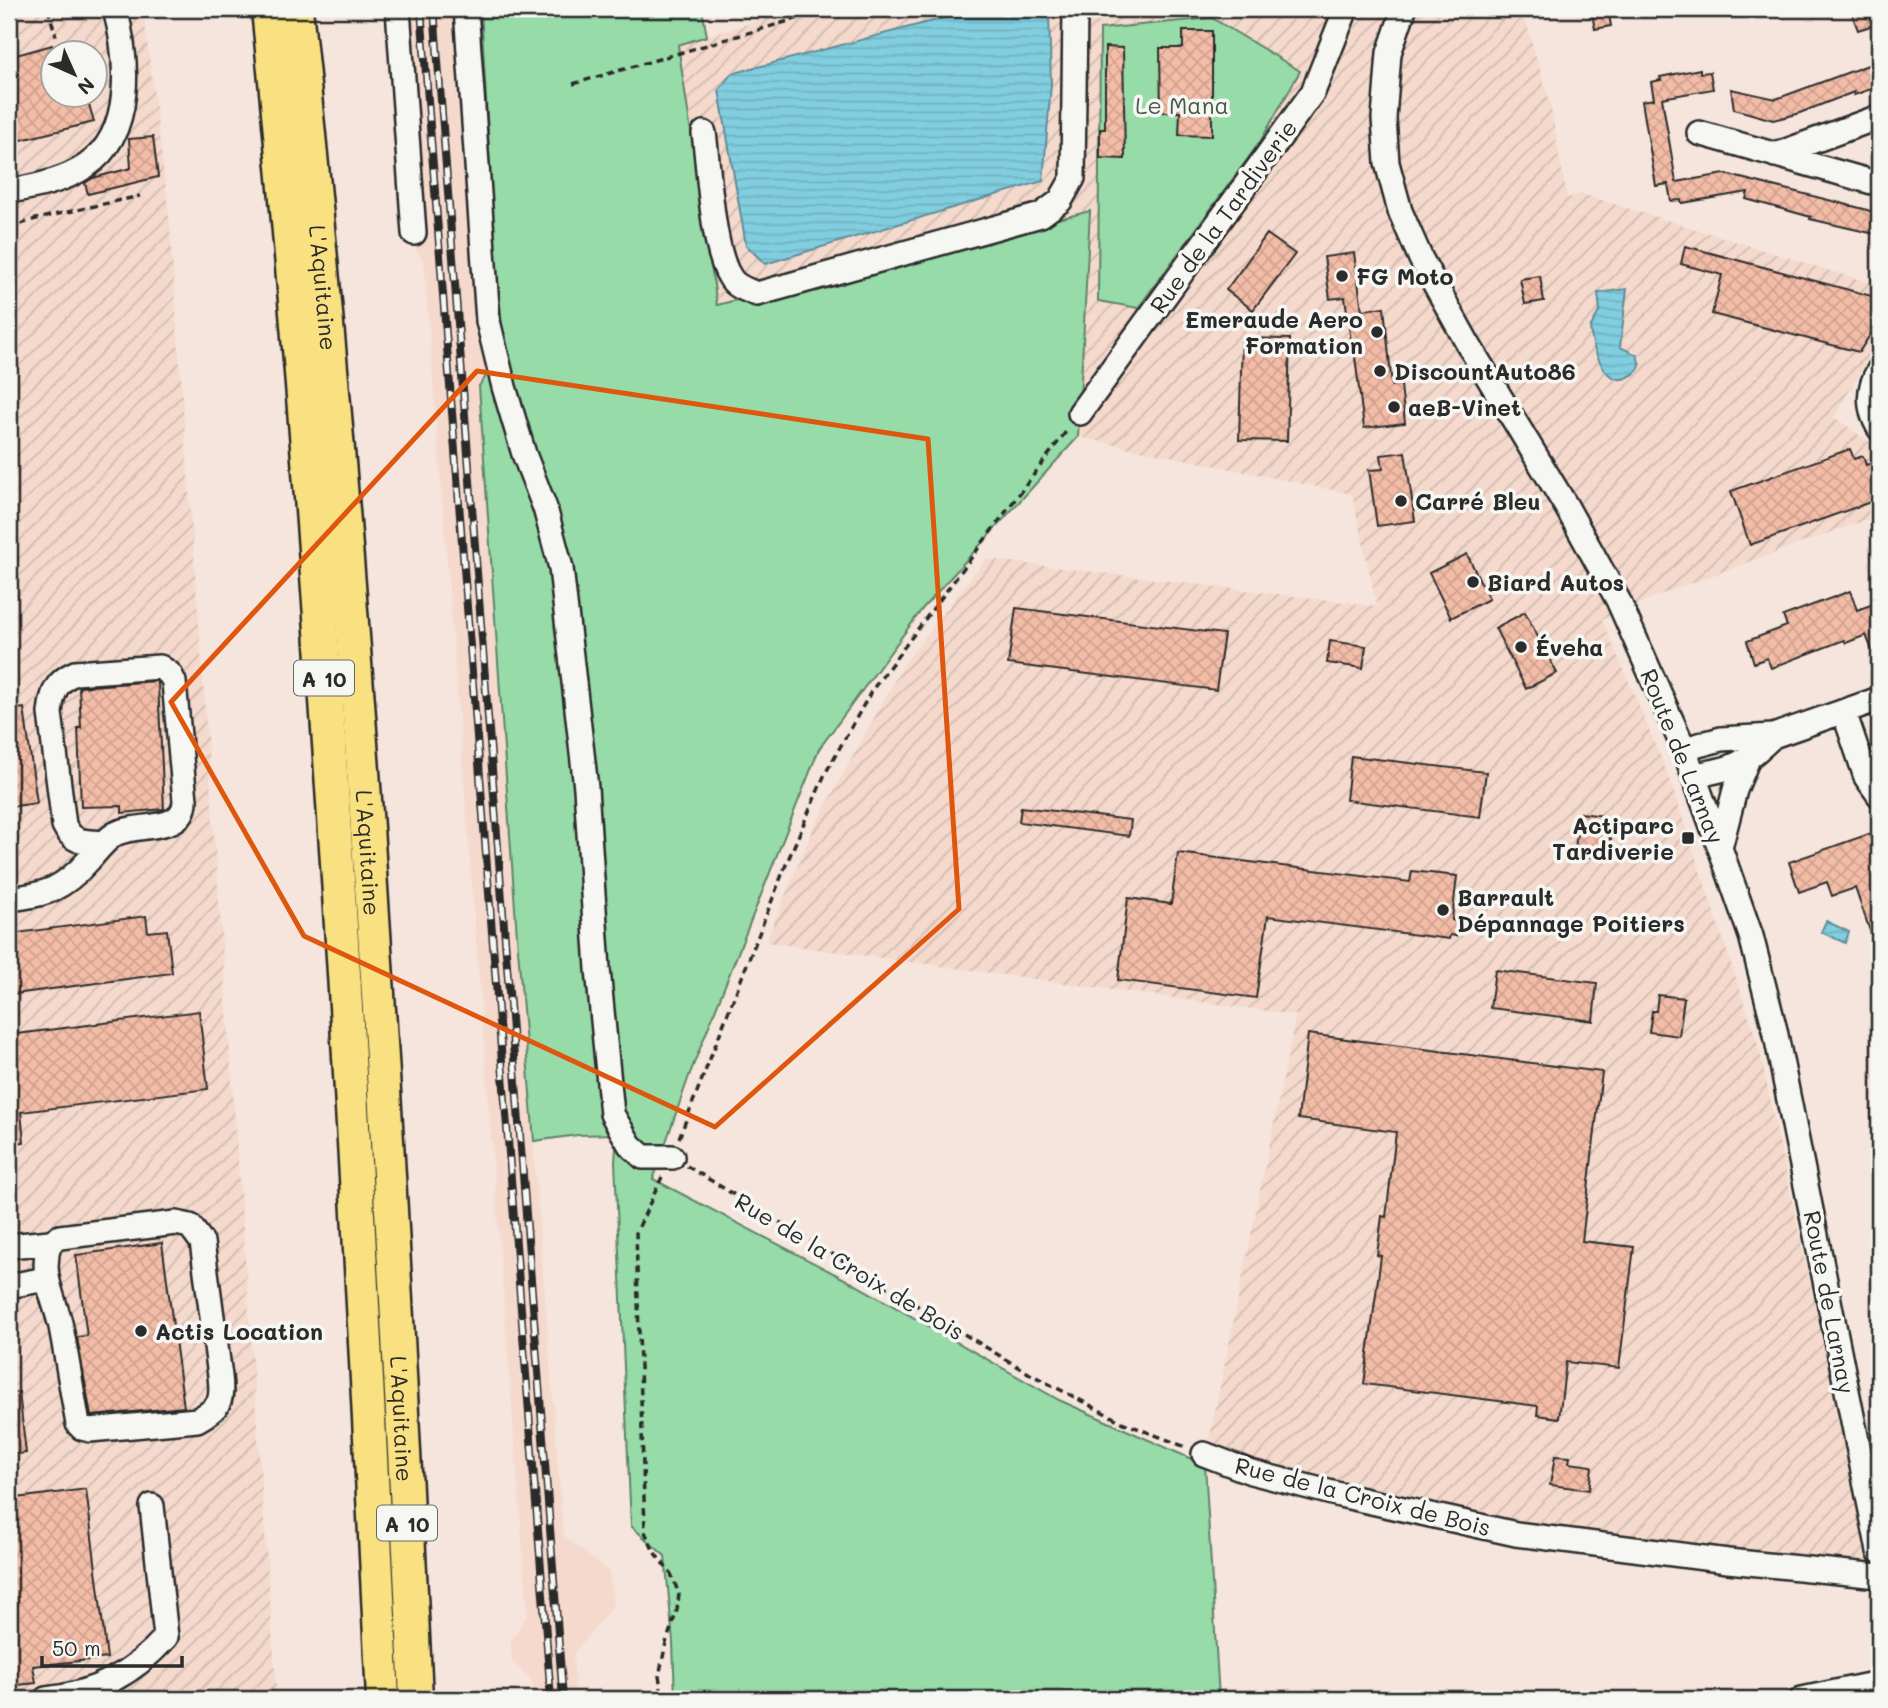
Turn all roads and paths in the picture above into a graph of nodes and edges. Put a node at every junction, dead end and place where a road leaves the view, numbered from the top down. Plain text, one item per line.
1 (48, 9) edge
2 (115, 9) edge
3 (268, 9) edge
4 (296, 9) edge
5 (398, 9) edge
6 (466, 9) edge
7 (830, 9) edge
8 (1075, 9) edge
9 (1346, 9) edge
10 (1404, 9) edge
11 (56, 36) dead end
12 (573, 84) dead end
13 (1879, 117) edge
14 (704, 133) dead end
15 (1699, 133) dead end
16 (1775, 155) junction
17 (1879, 184) edge
18 (9, 191) edge
19 (141, 196) dead end
20 (9, 228) edge
21 (414, 233) dead end
22 (1879, 370) edge
23 (1080, 413) joint
24 (1879, 428) edge
25 (1879, 699) edge
26 (1844, 712) junction
27 (1773, 736) junction
28 (1684, 749) junction
29 (1747, 761) junction
30 (1694, 775) junction
31 (1879, 794) edge
32 (64, 825) junction
33 (104, 843) junction
34 (1720, 848) junction
35 (55, 889) junction
36 (9, 899) edge
37 (672, 1157) junction
38 (50, 1242) junction
39 (9, 1246) edge
40 (46, 1279) junction
41 (9, 1286) edge
42 (1204, 1454) joint
43 (152, 1506) dead end
44 (1879, 1551) edge
45 (1879, 1576) edge
46 (1879, 1684) edge
47 (46, 1699) edge
48 (383, 1699) edge
49 (415, 1699) edge
50 (663, 1699) edge
51 (1802, 1699) edge

1 - 11 path
2 - 18 street
3 - 48 highway, L'Aquitaine / A 10
4 - 49 highway, L'Aquitaine / A 10
5 - 21 street
6 - 37 street
7 - 12 path
8 - 14 street
9 - 23 street, Rue de la Tardiverie
10 - 28 street, Route de Larnay
13 - 16 street
15 - 16 street
16 - 17 street
19 - 20 path
22 - 24 street
23 - 37 path
25 - 26 street
26 - 27 street
26 - 31 street
27 - 28 street
27 - 29 street
28 - 30 street, Route de Larnay
29 - 30 street
29 - 34 street
30 - 34 street, Route de Larnay
32 - 33 street
32 - 33 street
32 - 35 street
33 - 35 street
34 - 44 street, Route de Larnay
35 - 36 street
37 - 42 path, Rue de la Croix de Bois
37 - 50 path
38 - 39 street
38 - 40 street
38 - 40 street
40 - 41 street
42 - 45 street, Rue de la Croix de Bois
43 - 47 street
46 - 51 street

